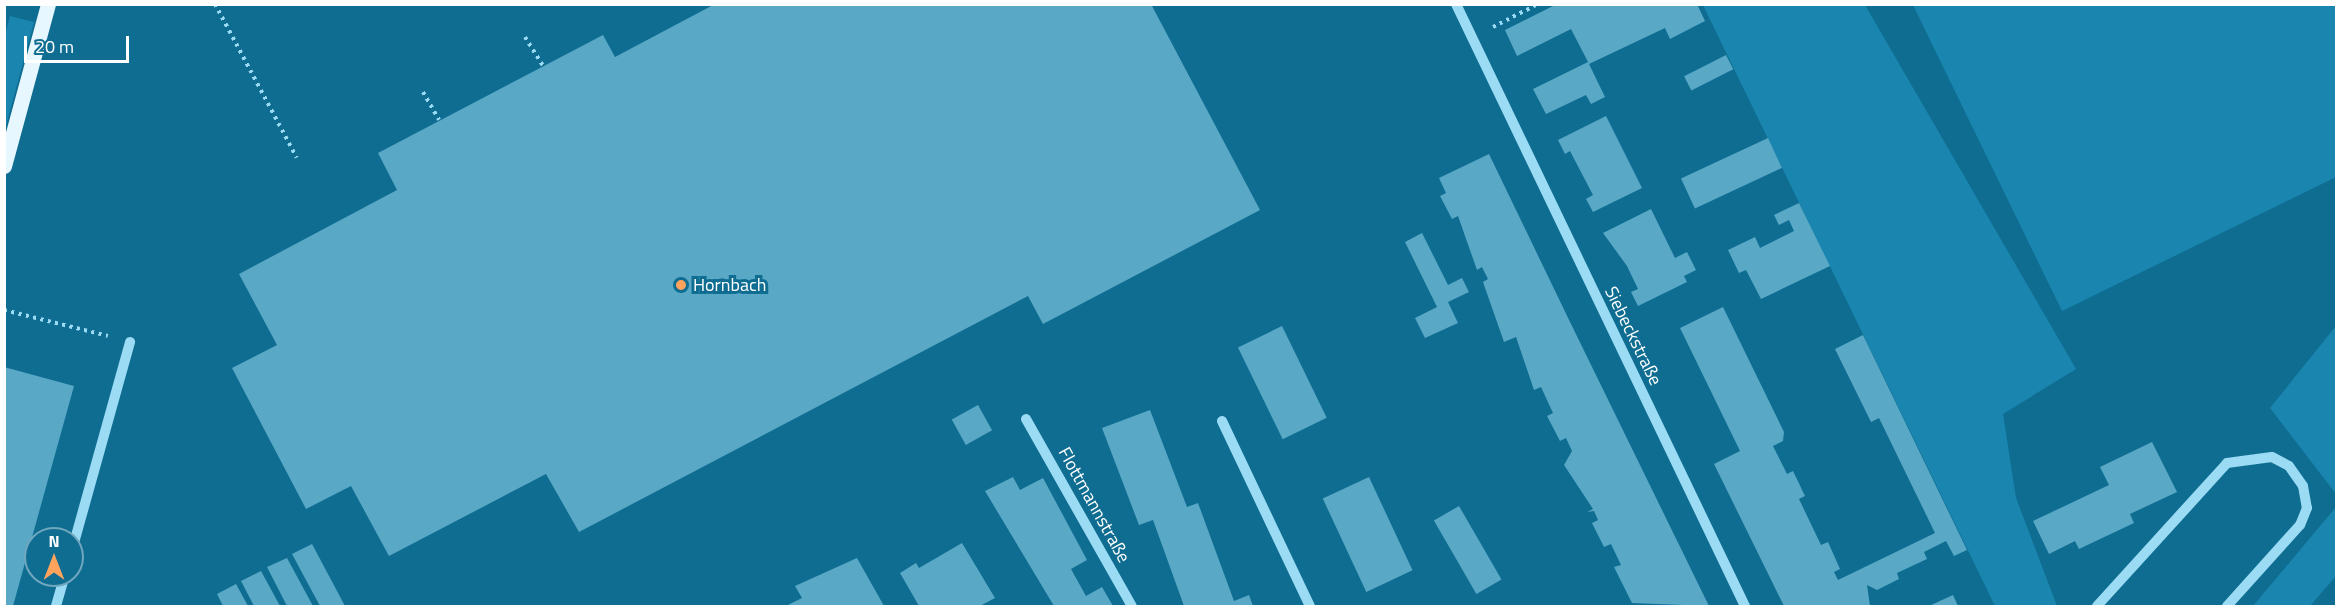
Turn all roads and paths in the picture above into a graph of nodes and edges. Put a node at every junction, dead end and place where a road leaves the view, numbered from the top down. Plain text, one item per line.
1 (48, 4) edge
2 (215, 4) edge
3 (1456, 4) edge
4 (1538, 4) edge
5 (525, 37) dead end
6 (1472, 37) junction
7 (543, 66) dead end
8 (423, 92) dead end
9 (439, 120) dead end
10 (297, 158) dead end
11 (4, 166) edge
12 (4, 310) edge
13 (130, 342) joint
14 (1026, 419) dead end
15 (1222, 421) dead end
16 (78, 527) edge
17 (62, 587) edge
18 (56, 606) edge
19 (1132, 606) edge
20 (1310, 606) edge
21 (1745, 606) edge
22 (2097, 606) edge
23 (2228, 606) edge

1 - 11 main road
2 - 10 path
3 - 6 street, Siebeckstraße
4 - 6 path
5 - 7 path
6 - 21 street, Siebeckstraße
8 - 9 path
12 - 13 path
13 - 16 street
14 - 19 street, Flottmannstraße
15 - 20 street
17 - 18 street
22 - 23 street

